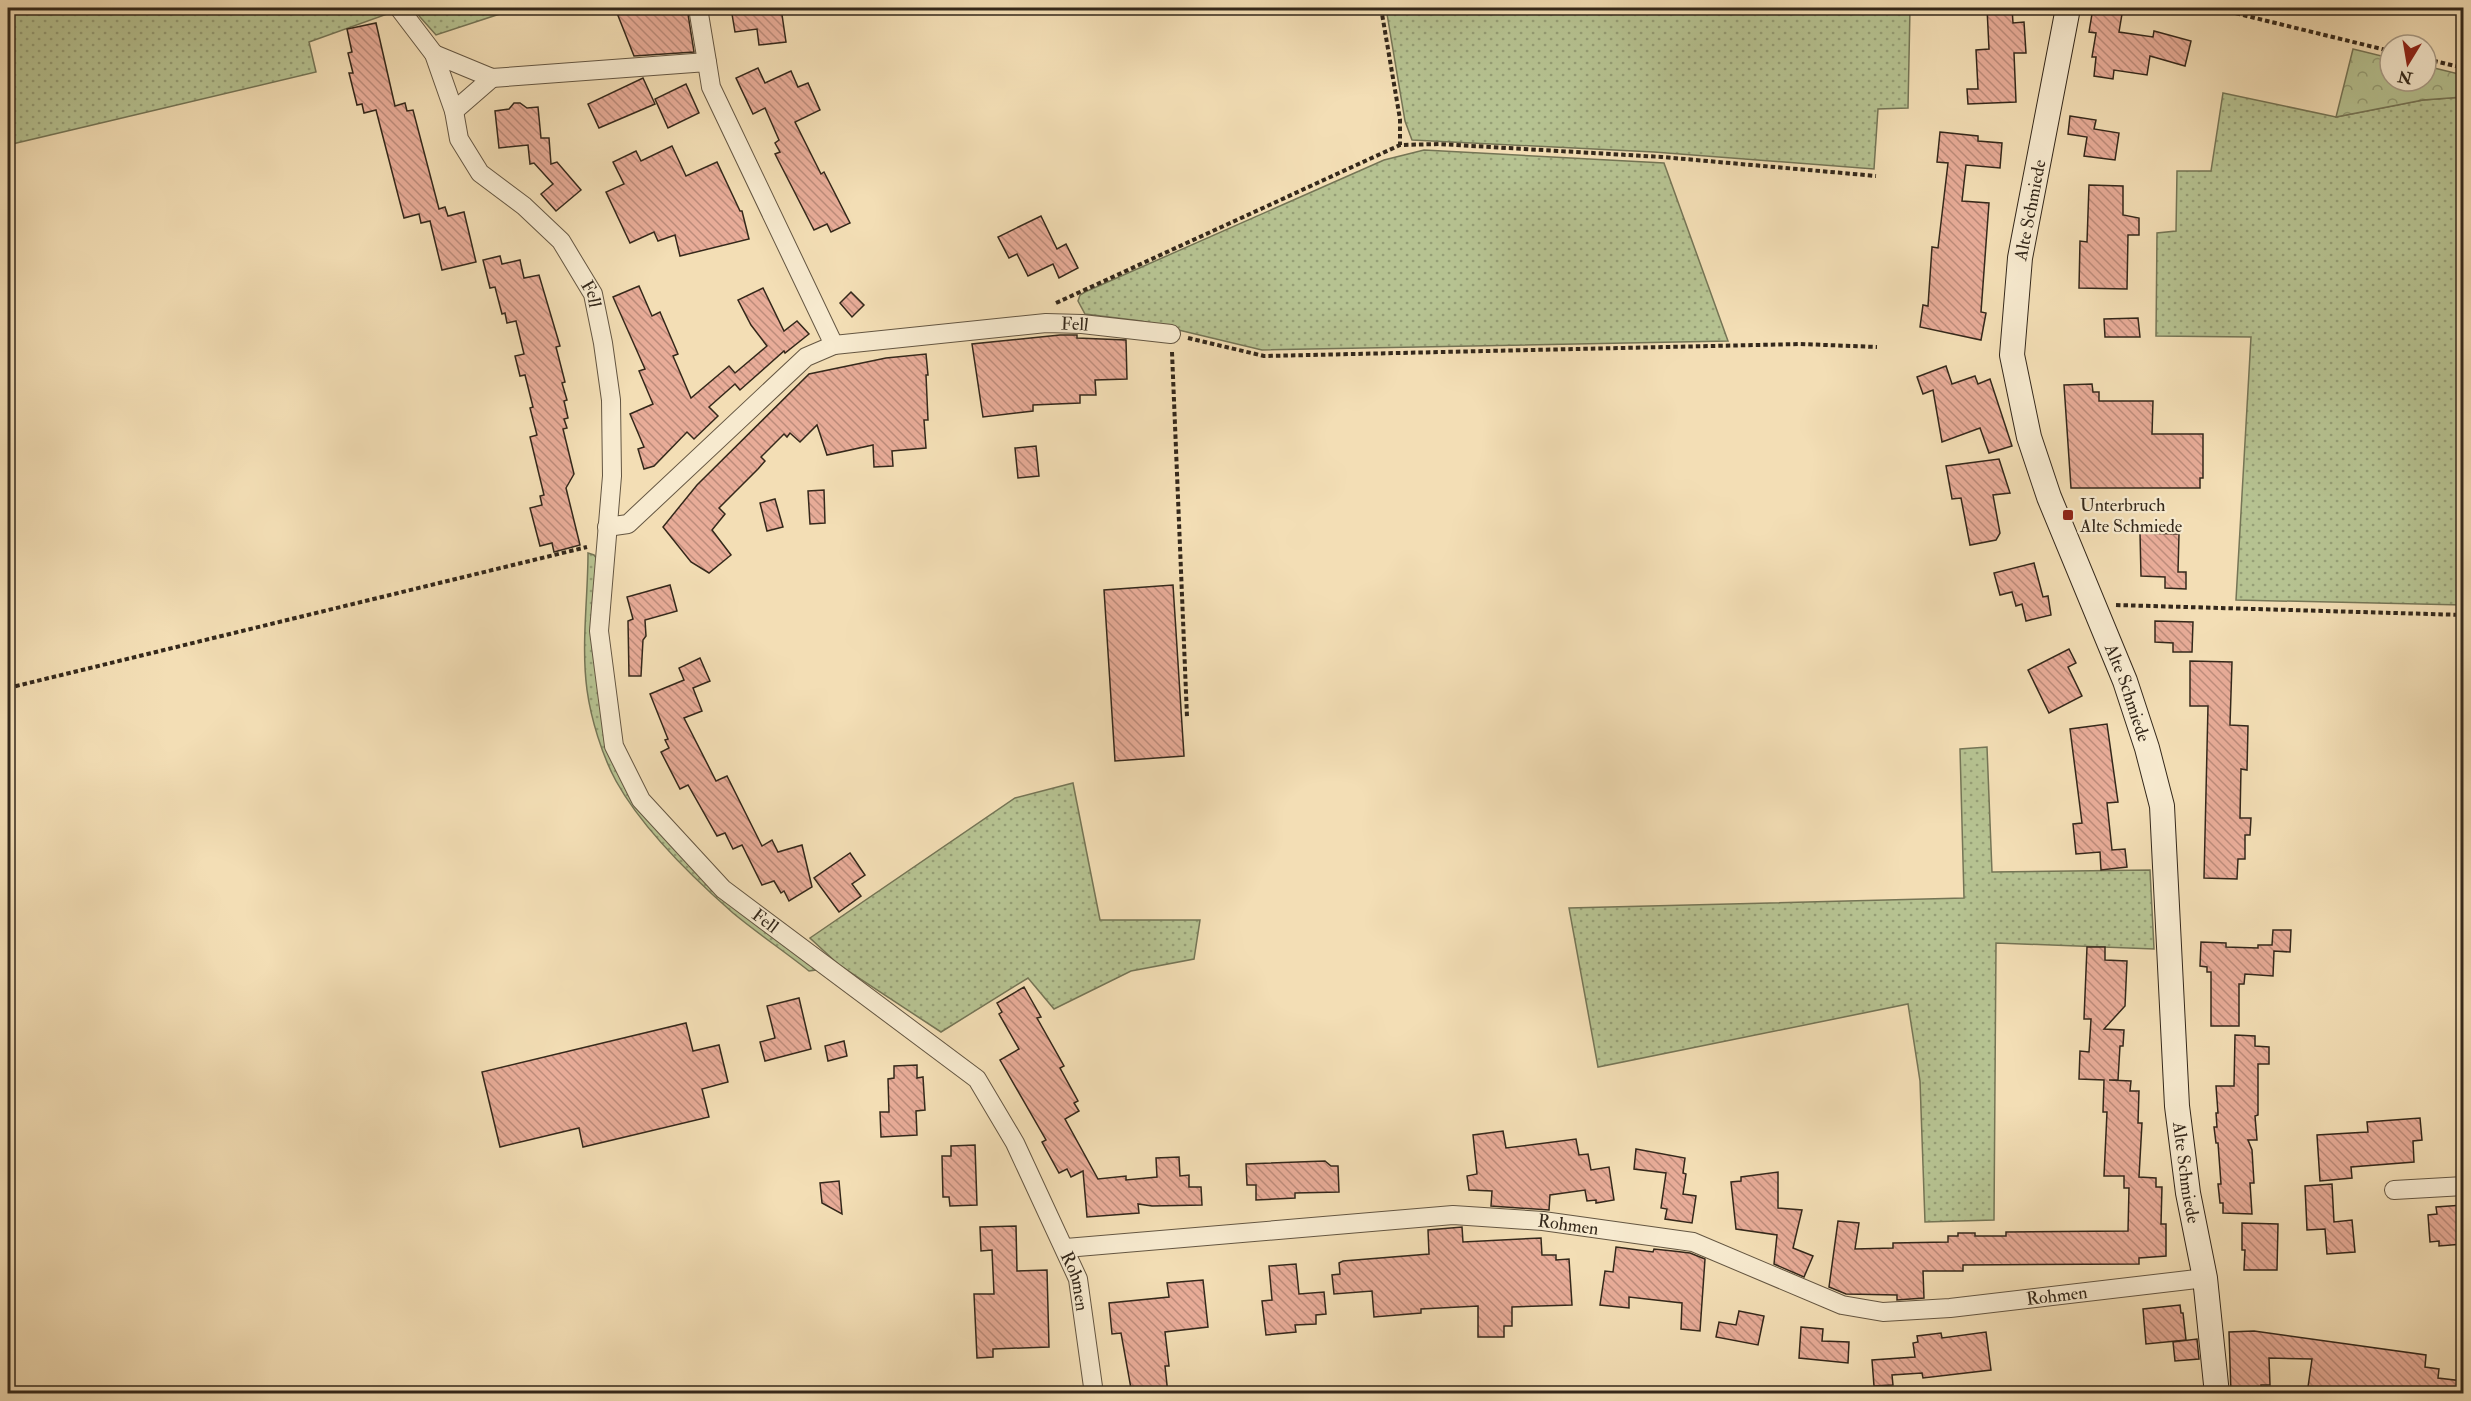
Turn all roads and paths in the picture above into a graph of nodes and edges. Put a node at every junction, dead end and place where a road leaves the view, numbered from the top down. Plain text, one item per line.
1 (399, 8) edge
2 (698, 8) edge
3 (1381, 8) edge
4 (2068, 8) edge
5 (2214, 8) edge
6 (2378, 48) edge
7 (434, 54) junction
8 (707, 62) junction
9 (2438, 62) edge
10 (2463, 69) edge
11 (492, 78) junction
12 (454, 111) junction
13 (1400, 145) junction
14 (1876, 176) dead end
15 (1027, 325) junction
16 (1171, 334) junction
17 (834, 345) junction
18 (1877, 347) dead end
19 (606, 535) junction
20 (2095, 604) junction
21 (2463, 615) edge
22 (8, 688) edge
23 (1187, 717) dead end
24 (2463, 1186) edge
25 (2394, 1190) dead end
26 (1066, 1248) junction
27 (2205, 1278) junction
28 (1094, 1394) edge
29 (2217, 1394) edge

1 - 7 street, Fell
2 - 8 street
3 - 13 path
4 - 20 street, Alte Schmiede
5 - 6 path
7 - 11 street
7 - 12 street, Fell
8 - 11 street
8 - 17 street
9 - 10 path
11 - 12 street
12 - 19 street, Fell
13 - 14 path
13 - 15 path
15 - 16 street, Fell
15 - 17 street, Fell
16 - 18 path
16 - 23 path
17 - 19 street, Fell
19 - 22 path
19 - 26 street, Fell
20 - 21 path
20 - 27 street, Alte Schmiede
24 - 25 street
26 - 27 street, Rohmen
26 - 28 street, Rohmen
27 - 29 street, Alte Schmiede

